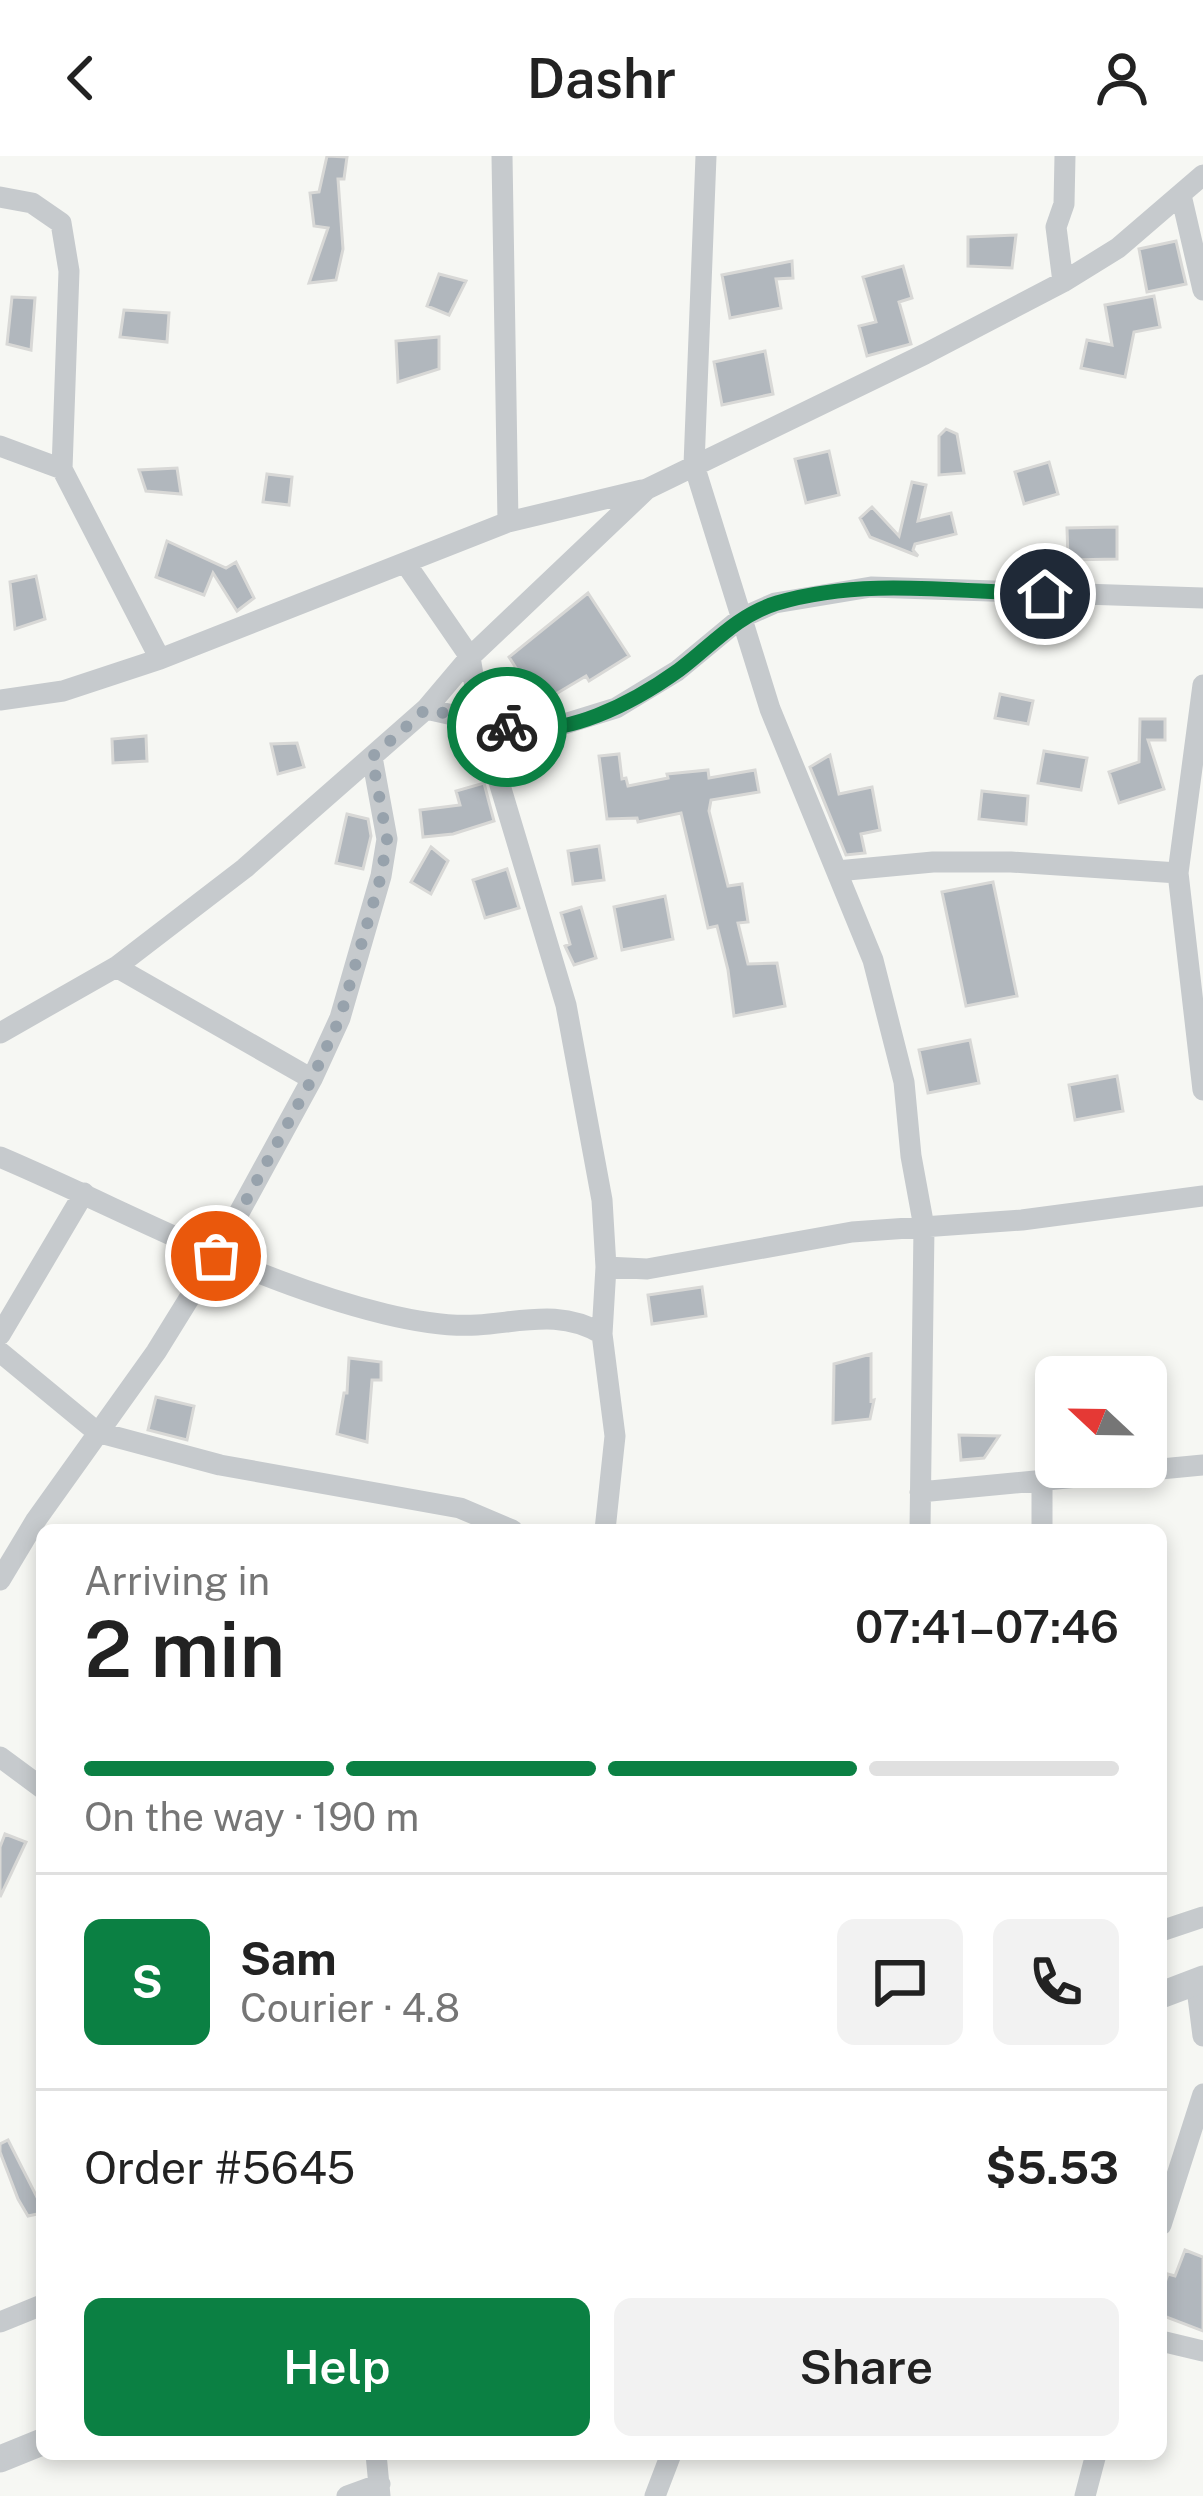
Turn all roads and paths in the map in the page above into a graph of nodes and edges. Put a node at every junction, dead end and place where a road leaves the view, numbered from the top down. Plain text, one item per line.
1 (502, 156) edge
2 (706, 156) edge
3 (1065, 156) edge
4 (1203, 176) edge
5 (1180, 195) junction
6 (0, 197) edge
7 (1063, 282) junction
8 (1203, 290) edge
9 (0, 446) edge
10 (694, 465) junction
11 (62, 469) junction
12 (646, 489) junction
13 (508, 523) junction
14 (406, 564) junction
15 (1203, 598) edge
16 (741, 618) junction
17 (470, 656) junction
18 (160, 659) junction
19 (1203, 685) edge
20 (0, 700) edge
21 (426, 709) junction
22 (481, 722) junction
23 (372, 757) junction
24 (837, 871) junction
25 (1178, 873) junction
26 (116, 967) junction
27 (0, 1033) edge
28 (312, 1079) junction
29 (1203, 1090) edge
30 (0, 1157) edge
31 (84, 1193) junction
32 (1203, 1196) edge
33 (924, 1227) junction
34 (216, 1256) junction
35 (606, 1267) junction
36 (602, 1334) junction
37 (0, 1335) edge
38 (0, 1352) edge
39 (97, 1432) junction
40 (1203, 1465) edge
41 (1167, 1469) edge
42 (1035, 1483) edge
43 (1042, 1488) edge
44 (920, 1492) junction
45 (37, 1524) edge
46 (498, 1524) edge
47 (606, 1524) edge
48 (920, 1524) edge
49 (1042, 1524) edge
50 (36, 1525) edge
51 (0, 1580) edge
52 (0, 1757) edge
53 (36, 1784) edge
54 (1203, 1917) edge
55 (1167, 1929) edge
56 (1200, 1980) edge
57 (1167, 1993) edge
58 (1203, 2036) edge
59 (1203, 2094) edge
60 (1167, 2206) edge
61 (36, 2308) edge
62 (0, 2322) edge
63 (1167, 2342) edge
64 (1203, 2351) edge
65 (36, 2444) edge
66 (0, 2459) edge
67 (377, 2460) edge
68 (669, 2460) edge
69 (1094, 2460) edge
70 (380, 2490) edge
71 (347, 2496) edge
72 (655, 2496) edge
73 (1085, 2496) edge

1 - 13 street
2 - 10 street
3 - 7 street
4 - 5 street
5 - 7 street
5 - 8 street
6 - 11 street
7 - 10 street
9 - 11 street
10 - 12 street
10 - 16 street
11 - 18 street
12 - 13 street
12 - 17 street
13 - 14 street
14 - 17 street
14 - 18 street
15 - 16 street
16 - 22 street
16 - 24 street
17 - 21 street
17 - 22 street
18 - 20 street
19 - 25 street
21 - 22 street
21 - 23 street
22 - 35 street
23 - 26 street
23 - 28 street
24 - 25 street
24 - 33 street
25 - 29 street
26 - 27 street
26 - 28 street
28 - 34 street
30 - 31 street
31 - 34 street
31 - 37 street
32 - 33 street
33 - 35 street
33 - 44 street
34 - 36 street
34 - 39 street
35 - 36 street
36 - 47 street
38 - 39 street
39 - 45 street
39 - 46 street
40 - 41 street
42 - 44 street
43 - 49 street
44 - 48 street
50 - 51 street
52 - 53 street
54 - 55 street
56 - 57 street
56 - 58 street
59 - 60 street
61 - 62 street
63 - 64 street
65 - 66 street
67 - 70 street
68 - 72 street
69 - 73 street
70 - 71 street

